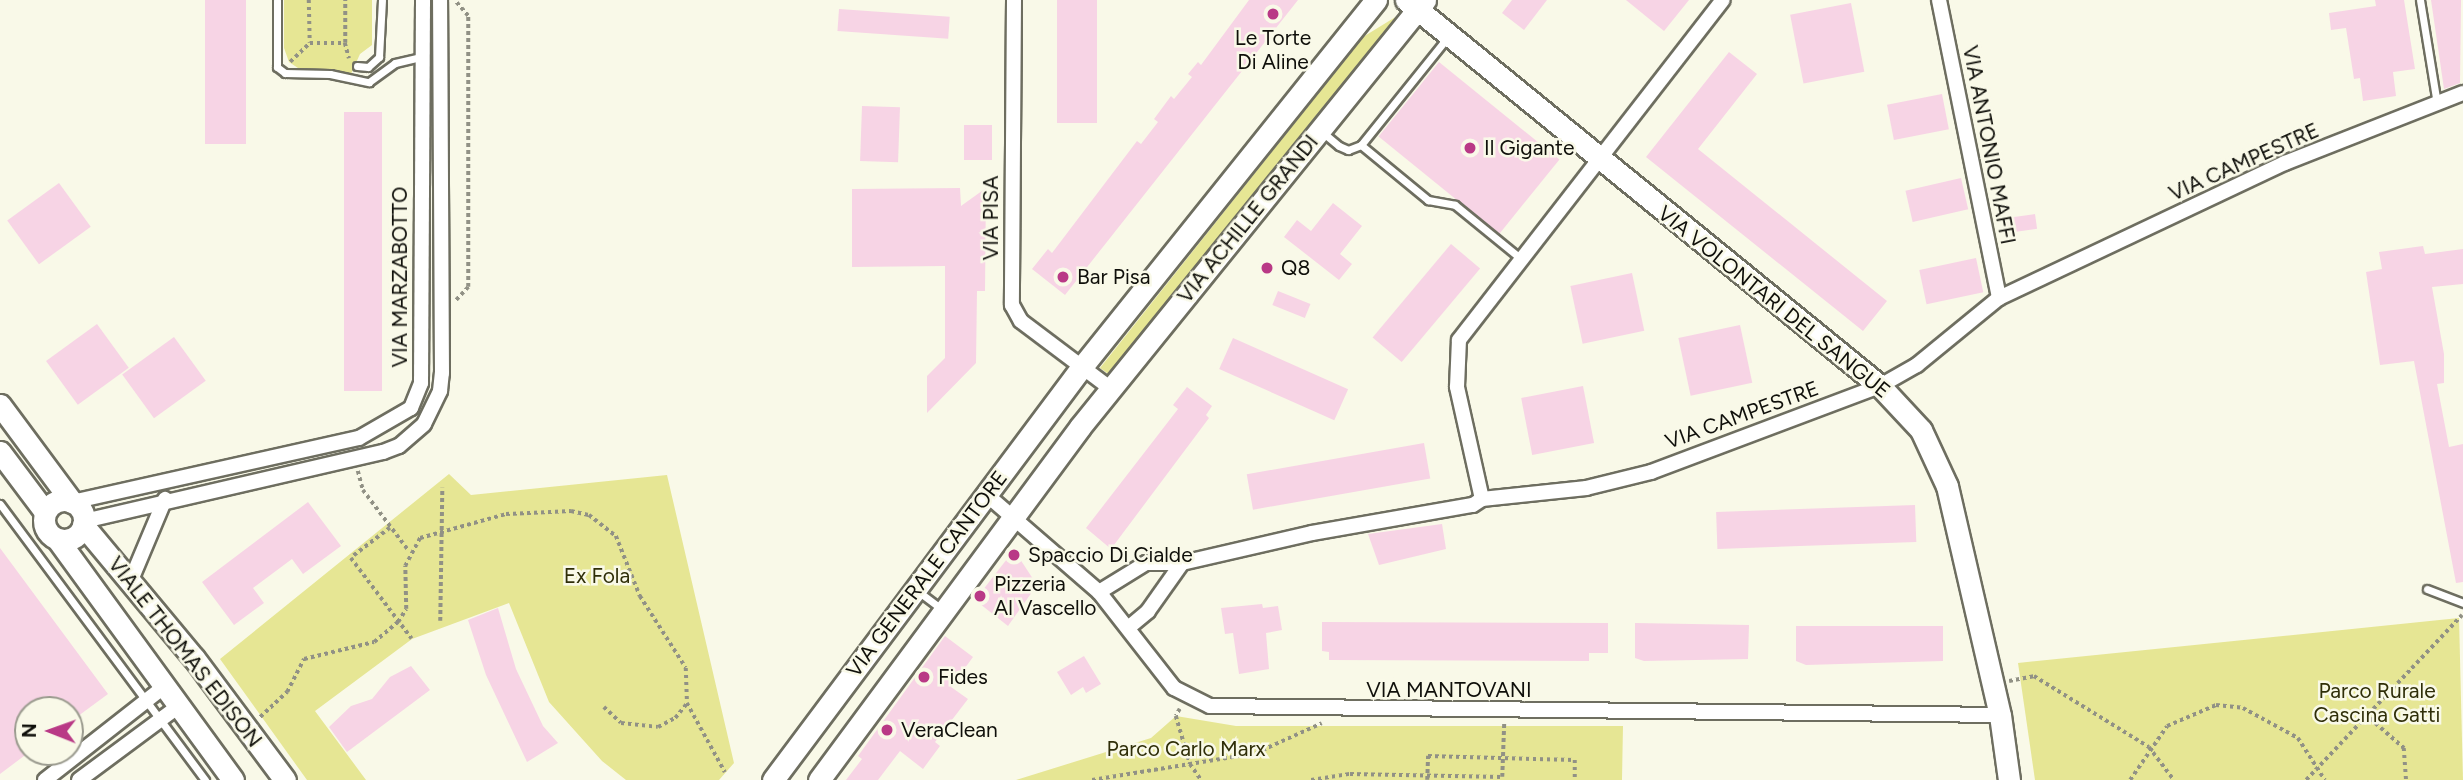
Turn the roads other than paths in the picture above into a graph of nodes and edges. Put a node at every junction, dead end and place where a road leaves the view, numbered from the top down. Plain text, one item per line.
1 (277, 0) edge
2 (382, 0) edge
3 (423, 0) edge
4 (440, 0) edge
5 (1013, 0) edge
6 (1723, 0) edge
7 (1939, 0) edge
8 (2420, 0) edge
9 (1413, 4) edge
10 (1371, 6) edge
11 (1448, 38) junction
12 (423, 57) junction
13 (357, 66) dead end
14 (2463, 93) edge
15 (2437, 104) junction
16 (1320, 130) junction
17 (1361, 145) junction
18 (1600, 159) junction
19 (1520, 258) junction
20 (1998, 298) junction
21 (1081, 368) junction
22 (1880, 386) junction
23 (1110, 388) junction
24 (0, 405) edge
25 (1080, 427) joint
26 (0, 452) edge
27 (987, 495) junction
28 (165, 499) junction
29 (1482, 499) junction
30 (72, 502) junction
31 (0, 504) edge
32 (45, 512) junction
33 (1013, 516) junction
34 (84, 523) junction
35 (58, 540) junction
36 (1182, 563) junction
37 (131, 580) junction
38 (2427, 589) dead end
39 (916, 590) junction
40 (1099, 592) junction
41 (2463, 603) edge
42 (943, 611) junction
43 (1128, 628) junction
44 (165, 686) junction
45 (145, 701) junction
46 (179, 706) junction
47 (2000, 715) junction
48 (160, 720) junction
49 (45, 780) edge
50 (79, 780) edge
51 (205, 780) edge
52 (233, 780) edge
53 (285, 780) edge
54 (773, 780) edge
55 (819, 780) edge
56 (2009, 780) edge

1 - 12 lane
2 - 13 lane
3 - 12 street, VIA MARZABOTTO
4 - 28 street, VIA MARZABOTTO
5 - 21 street, VIA PISA
6 - 18 street
7 - 20 street, VIA ANTONIO MAFFI
8 - 15 lane
9 - 10 street
9 - 11 street, VIA VOLONTARI DEL SANGUE
9 - 16 street, VIA ACHILLE GRANDI
10 - 21 street, VIA ACHILLE GRANDI
11 - 17 lane
11 - 18 street, VIA VOLONTARI DEL SANGUE
12 - 30 street, VIA MARZABOTTO
14 - 15 street, VIA CAMPESTRE
15 - 20 street, VIA CAMPESTRE
16 - 17 lane
16 - 23 street, VIA ACHILLE GRANDI
17 - 19 lane
18 - 19 street
18 - 22 street, VIA VOLONTARI DEL SANGUE
19 - 29 street
20 - 22 street, VIA CAMPESTRE
21 - 23 street, VIA PISA
21 - 27 street, VIA GENERALE CANTORE
22 - 29 street, VIA CAMPESTRE
22 - 47 street, VIA VOLONTARI DEL SANGUE
23 - 25 street, VIA ACHILLE GRANDI
24 - 30 street
25 - 33 street, VIA GENERALE CANTORE
26 - 32 street
27 - 33 street
27 - 39 street, VIA GENERALE CANTORE
28 - 34 street, VIA MARZABOTTO
28 - 37 street
29 - 36 street, VIA CAMPESTRE
30 - 32 street
30 - 34 street
31 - 45 lane
32 - 35 street
33 - 40 street
33 - 42 street, VIA GENERALE CANTORE
34 - 35 street
34 - 37 street, VIALE THOMAS EDISON
35 - 44 street, VIALE THOMAS EDISON
36 - 40 street, VIA CAMPESTRE
36 - 43 street
37 - 53 street, VIALE THOMAS EDISON
38 - 41 lane
39 - 42 lane
39 - 54 street, VIA GENERALE CANTORE
40 - 43 street
42 - 55 street, VIA GENERALE CANTORE
43 - 47 street, VIA MANTOVANI
44 - 45 street
44 - 46 street, VIALE THOMAS EDISON
45 - 48 lane
45 - 49 street
46 - 48 street
46 - 52 street, VIALE THOMAS EDISON
47 - 56 street, VIA VOLONTARI DEL SANGUE
48 - 50 street
48 - 51 lane

